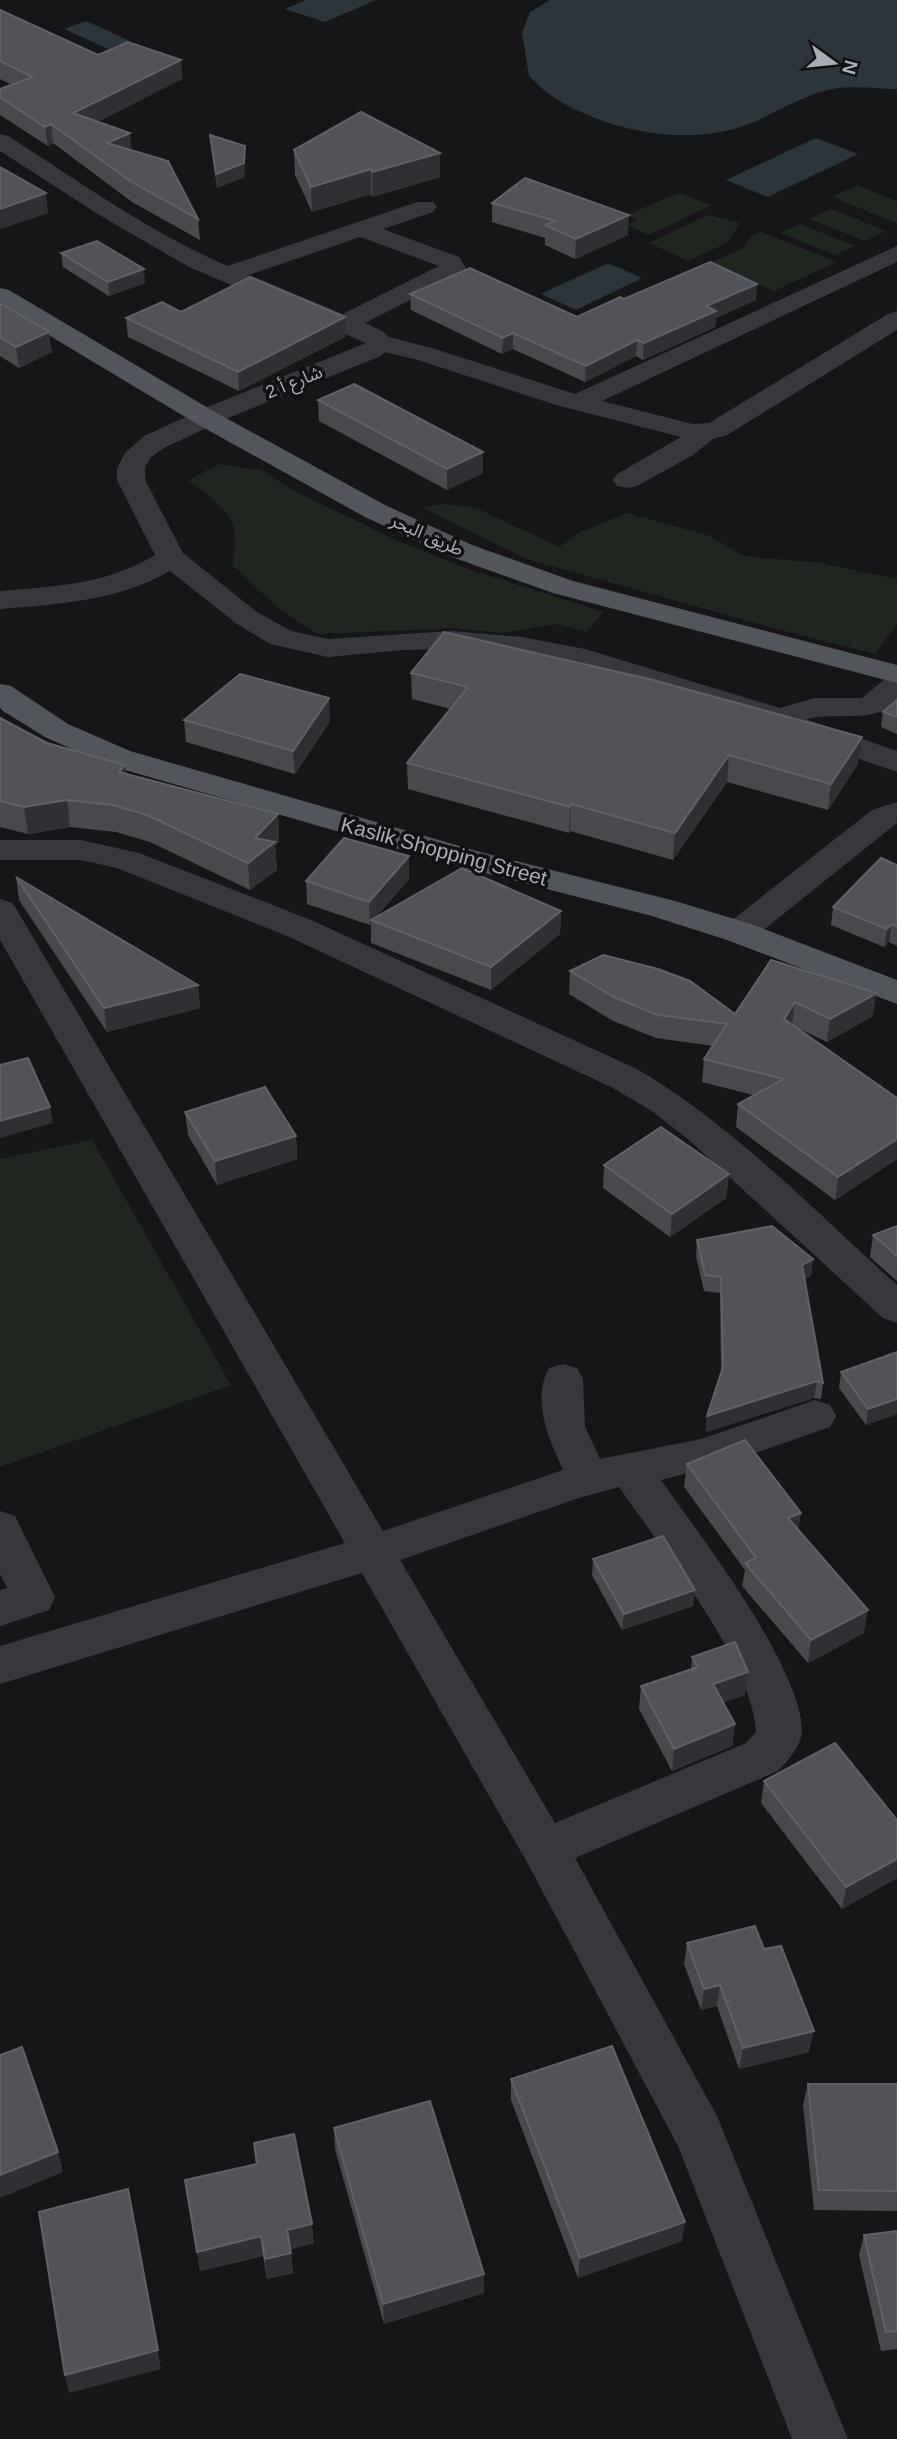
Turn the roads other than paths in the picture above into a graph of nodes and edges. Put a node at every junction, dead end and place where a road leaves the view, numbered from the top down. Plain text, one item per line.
1 (0, 141) edge
2 (425, 207) dead end
3 (360, 229) junction
4 (897, 253) edge
5 (224, 275) junction
6 (0, 295) edge
7 (897, 319) edge
8 (344, 324) junction
9 (380, 344) junction
10 (424, 354) junction
11 (583, 400) junction
12 (213, 415) junction
13 (704, 433) junction
14 (627, 480) dead end
15 (171, 558) junction
16 (0, 600) edge
17 (897, 674) edge
18 (897, 684) edge
19 (0, 693) edge
20 (13, 710) edge
21 (785, 719) junction
22 (897, 761) edge
23 (897, 812) edge
24 (0, 850) edge
25 (0, 910) edge
26 (738, 932) junction
27 (897, 993) edge
28 (897, 1308) edge
29 (563, 1379) dead end
30 (815, 1416) dead end
31 (608, 1474) junction
32 (0, 1528) edge
33 (373, 1552) junction
34 (0, 1608) edge
35 (0, 1665) edge
36 (545, 1849) junction
37 (820, 2439) edge

1 - 5 street
2 - 3 street
3 - 5 street
3 - 8 street
4 - 11 street
5 - 8 street
6 - 12 main road, طريق البحر
7 - 13 street
8 - 9 street
9 - 10 street
9 - 12 street, شارع أ 2
10 - 11 street
10 - 12 street
11 - 13 street
12 - 15 street, شارع أ 2
12 - 17 main road, طريق البحر
13 - 14 street
15 - 16 street
15 - 21 street
18 - 21 street
19 - 20 main road, Kaslik Shopping Street
20 - 26 main road, Kaslik Shopping Street
21 - 22 street
23 - 26 street
24 - 28 street
25 - 33 street
26 - 27 main road, Kaslik Shopping Street
29 - 31 street
30 - 31 street
31 - 33 street
31 - 36 street
32 - 34 street
33 - 35 street
33 - 36 street
36 - 37 street

